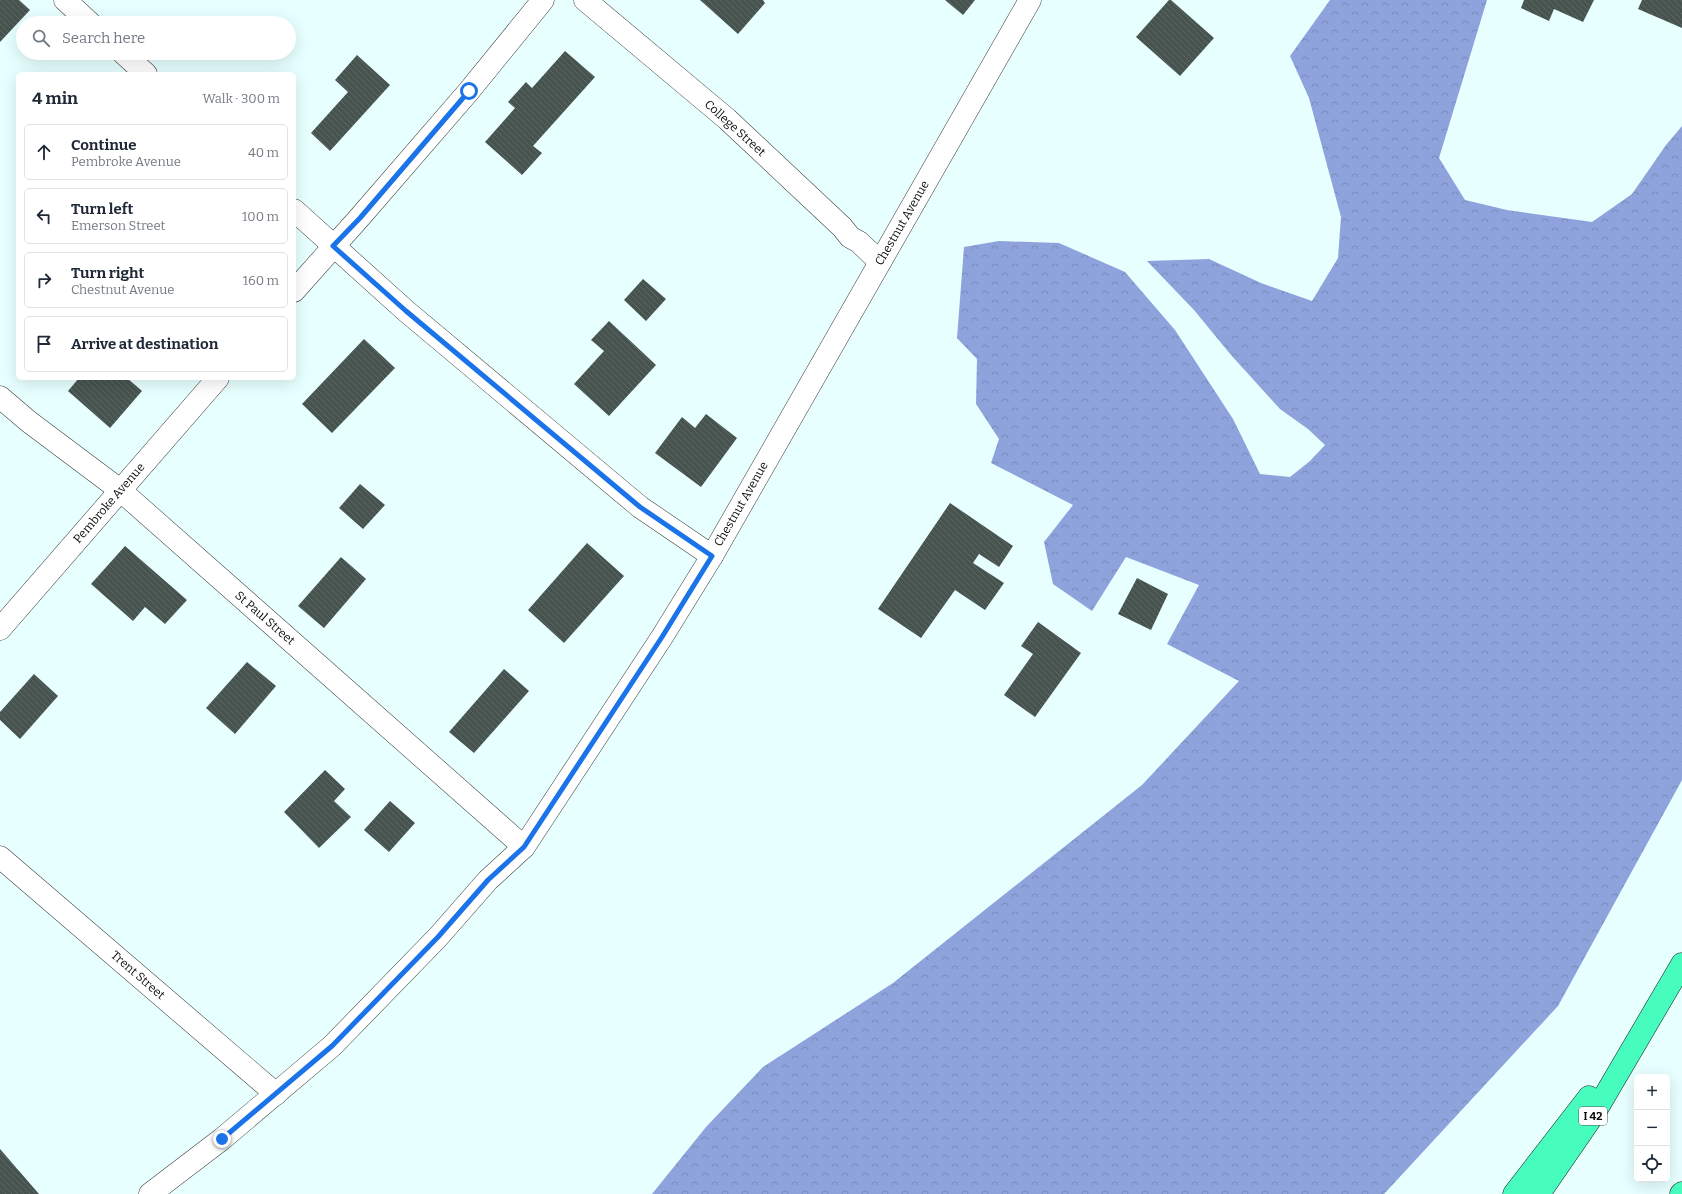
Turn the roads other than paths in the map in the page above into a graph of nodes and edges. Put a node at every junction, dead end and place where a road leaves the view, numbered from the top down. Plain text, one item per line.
1 (65, 0) edge
2 (543, 0) edge
3 (585, 0) edge
4 (1030, 0) edge
5 (82, 16) edge
6 (131, 60) edge
7 (144, 72) edge
8 (296, 212) edge
9 (333, 246) junction
10 (880, 262) junction
11 (296, 289) edge
12 (216, 380) edge
13 (0, 397) edge
14 (120, 490) junction
15 (712, 556) junction
16 (0, 629) edge
17 (524, 847) junction
18 (0, 857) edge
19 (1682, 964) edge
20 (1641, 1035) junction
21 (276, 1094) junction
22 (150, 1194) edge
23 (1514, 1194) edge
24 (1539, 1194) edge

1 - 5 street
2 - 9 street
3 - 10 street, College Street
4 - 10 street, Chestnut Avenue
6 - 7 street
8 - 9 street
9 - 11 street
9 - 15 street
10 - 15 street, Chestnut Avenue
12 - 14 street, Pembroke Avenue
13 - 14 street, St Paul Street
14 - 16 street, Pembroke Avenue
14 - 17 street, St Paul Street
15 - 17 street, Chestnut Avenue
17 - 21 street, Chestnut Avenue
18 - 21 street, Trent Street
19 - 20 highway, I 42
20 - 23 highway
20 - 24 highway, I 42
21 - 22 street, Chestnut Avenue

